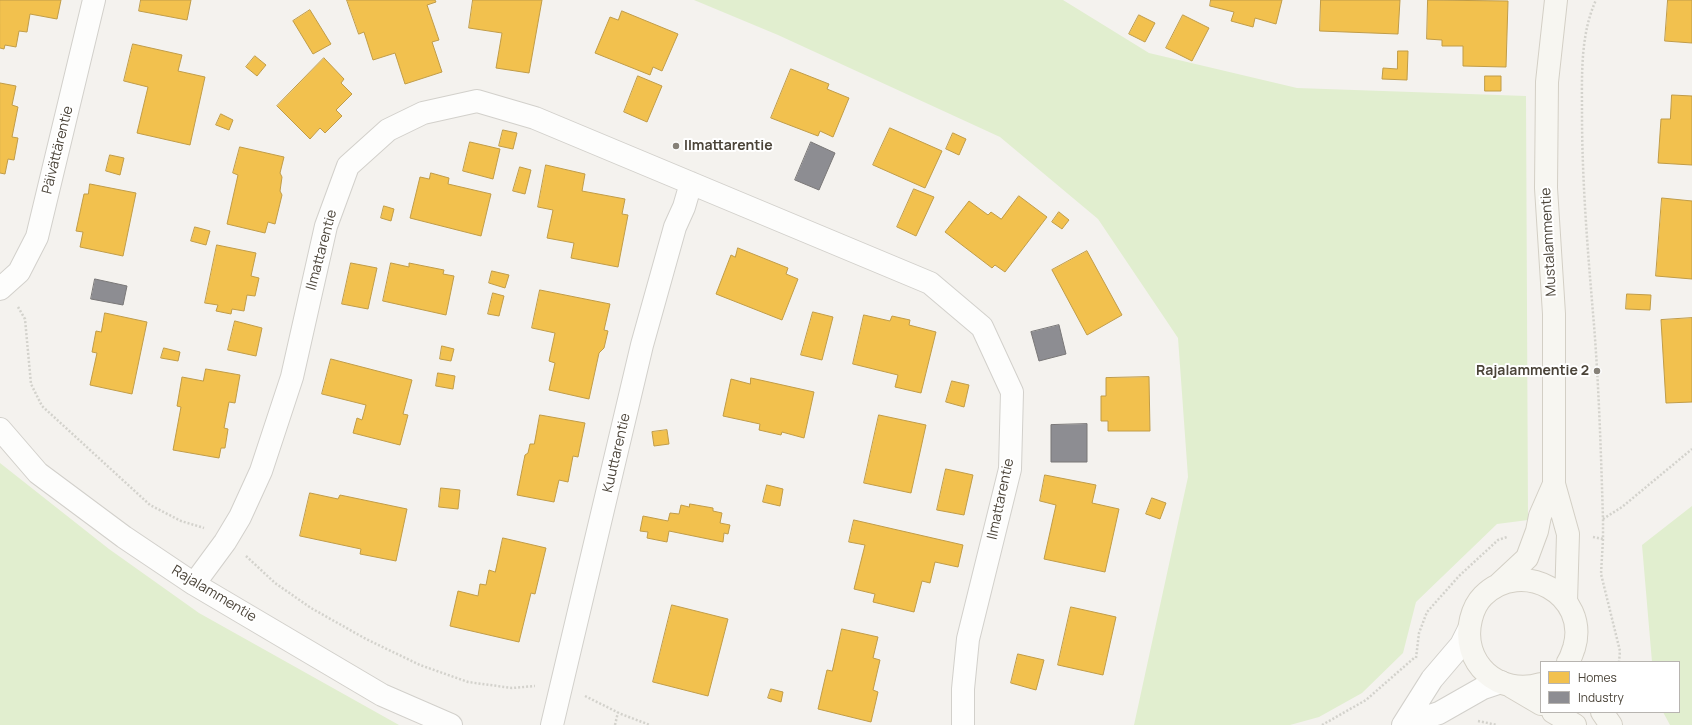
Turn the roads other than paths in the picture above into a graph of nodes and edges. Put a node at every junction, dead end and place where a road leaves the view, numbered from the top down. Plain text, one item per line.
1 (94, 0) edge
2 (1556, 0) edge
3 (691, 183) junction
4 (2, 288) edge
5 (0, 429) edge
6 (1554, 484) junction
7 (194, 584) junction
8 (1498, 585) junction
9 (1566, 602) junction
10 (1468, 630) junction
11 (1576, 639) junction
12 (1568, 661) edge
13 (1582, 661) edge
14 (1506, 684) junction
15 (1540, 684) edge
16 (1540, 703) edge
17 (1555, 713) edge
18 (1603, 713) edge
19 (451, 725) edge
20 (552, 725) edge
21 (963, 725) edge
22 (1403, 725) edge
23 (1575, 725) edge
24 (1611, 725) edge

1 - 4 street, Päivättärentie
2 - 6 street, Mustalammentie
3 - 7 street, Ilmattarentie
3 - 20 street, Kuuttarentie
3 - 21 street, Ilmattarentie
5 - 7 street, Rajalammentie
6 - 8 street, Mustalammentie
6 - 9 street, Mustalammentie
7 - 19 street, Rajalammentie
8 - 9 street
8 - 10 street, Mustalammentie
9 - 11 street
10 - 14 street
10 - 22 street
11 - 12 street
11 - 13 street
14 - 15 street
14 - 16 street
14 - 22 street
17 - 23 street
18 - 24 street

